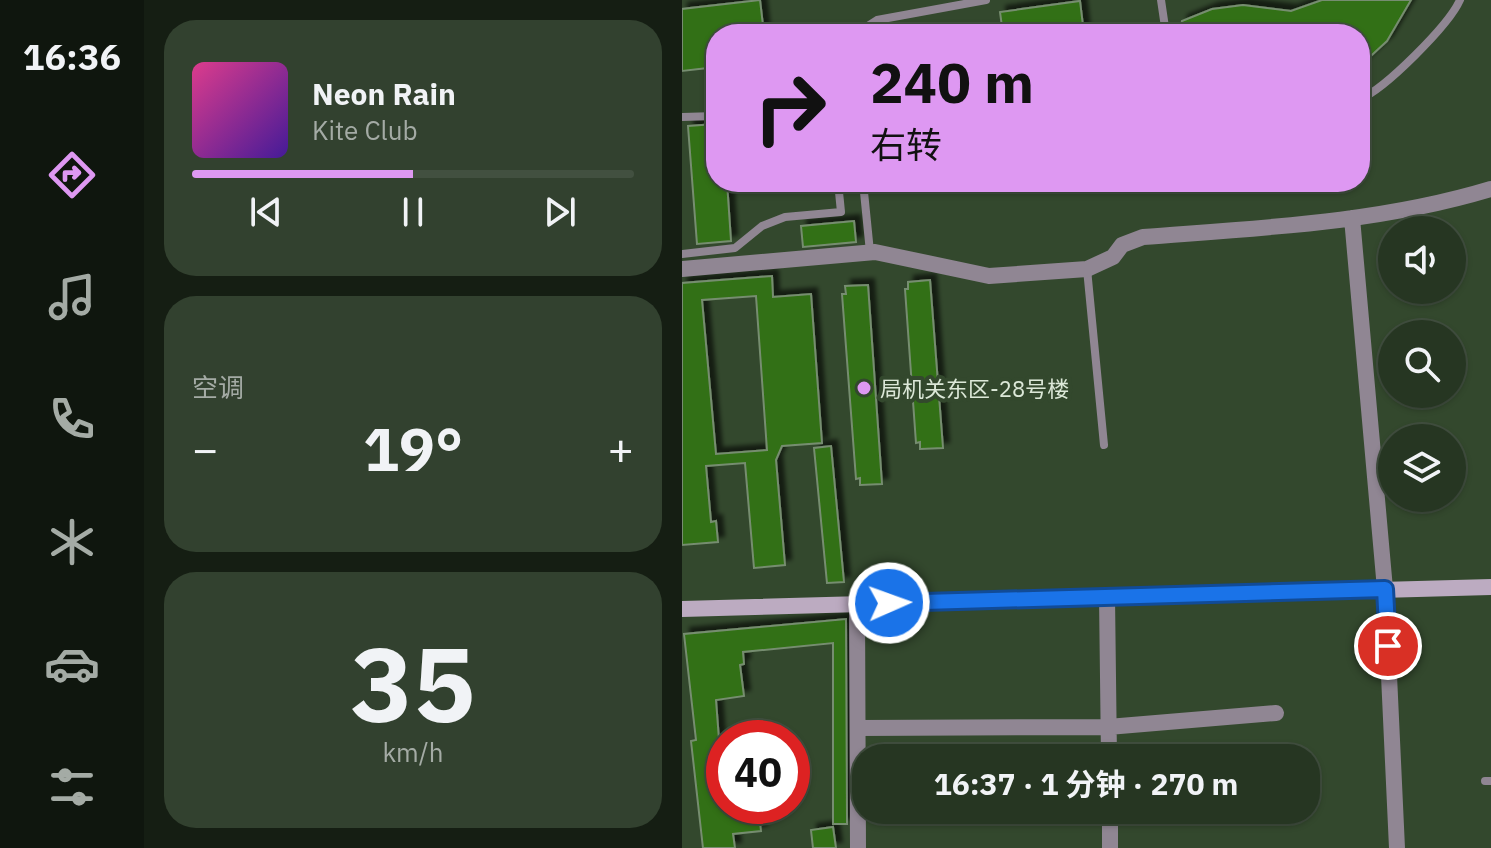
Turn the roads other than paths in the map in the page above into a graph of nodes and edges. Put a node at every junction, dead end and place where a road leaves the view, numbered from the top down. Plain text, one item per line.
1 (986, 0) edge
2 (1161, 0) edge
3 (1460, 0) edge
4 (871, 24) edge
5 (1165, 24) edge
6 (1370, 93) edge
7 (706, 116) edge
8 (682, 117) edge
9 (1491, 189) edge
10 (839, 192) edge
11 (864, 192) edge
12 (1352, 218) junction
13 (870, 252) junction
14 (682, 254) edge
15 (682, 269) edge
16 (1087, 269) junction
17 (1104, 445) dead end
18 (1491, 587) edge
19 (1385, 589) junction
20 (1107, 597) junction
21 (857, 604) junction
22 (682, 609) edge
23 (1276, 713) dead end
24 (1108, 727) junction
25 (858, 728) junction
26 (1109, 744) edge
27 (1110, 824) edge
28 (858, 848) edge
29 (1110, 848) edge
30 (1397, 848) edge

1 - 4 lane
2 - 5 lane
3 - 6 lane
7 - 8 lane
9 - 12 street
10 - 14 lane
11 - 13 lane
12 - 16 street
12 - 19 street
13 - 15 street
13 - 16 street
16 - 17 lane
18 - 19 street
19 - 20 street
19 - 30 street
20 - 21 street
20 - 24 street
21 - 22 street
21 - 25 street
23 - 24 street
24 - 25 street
24 - 26 street
25 - 28 street
27 - 29 street

